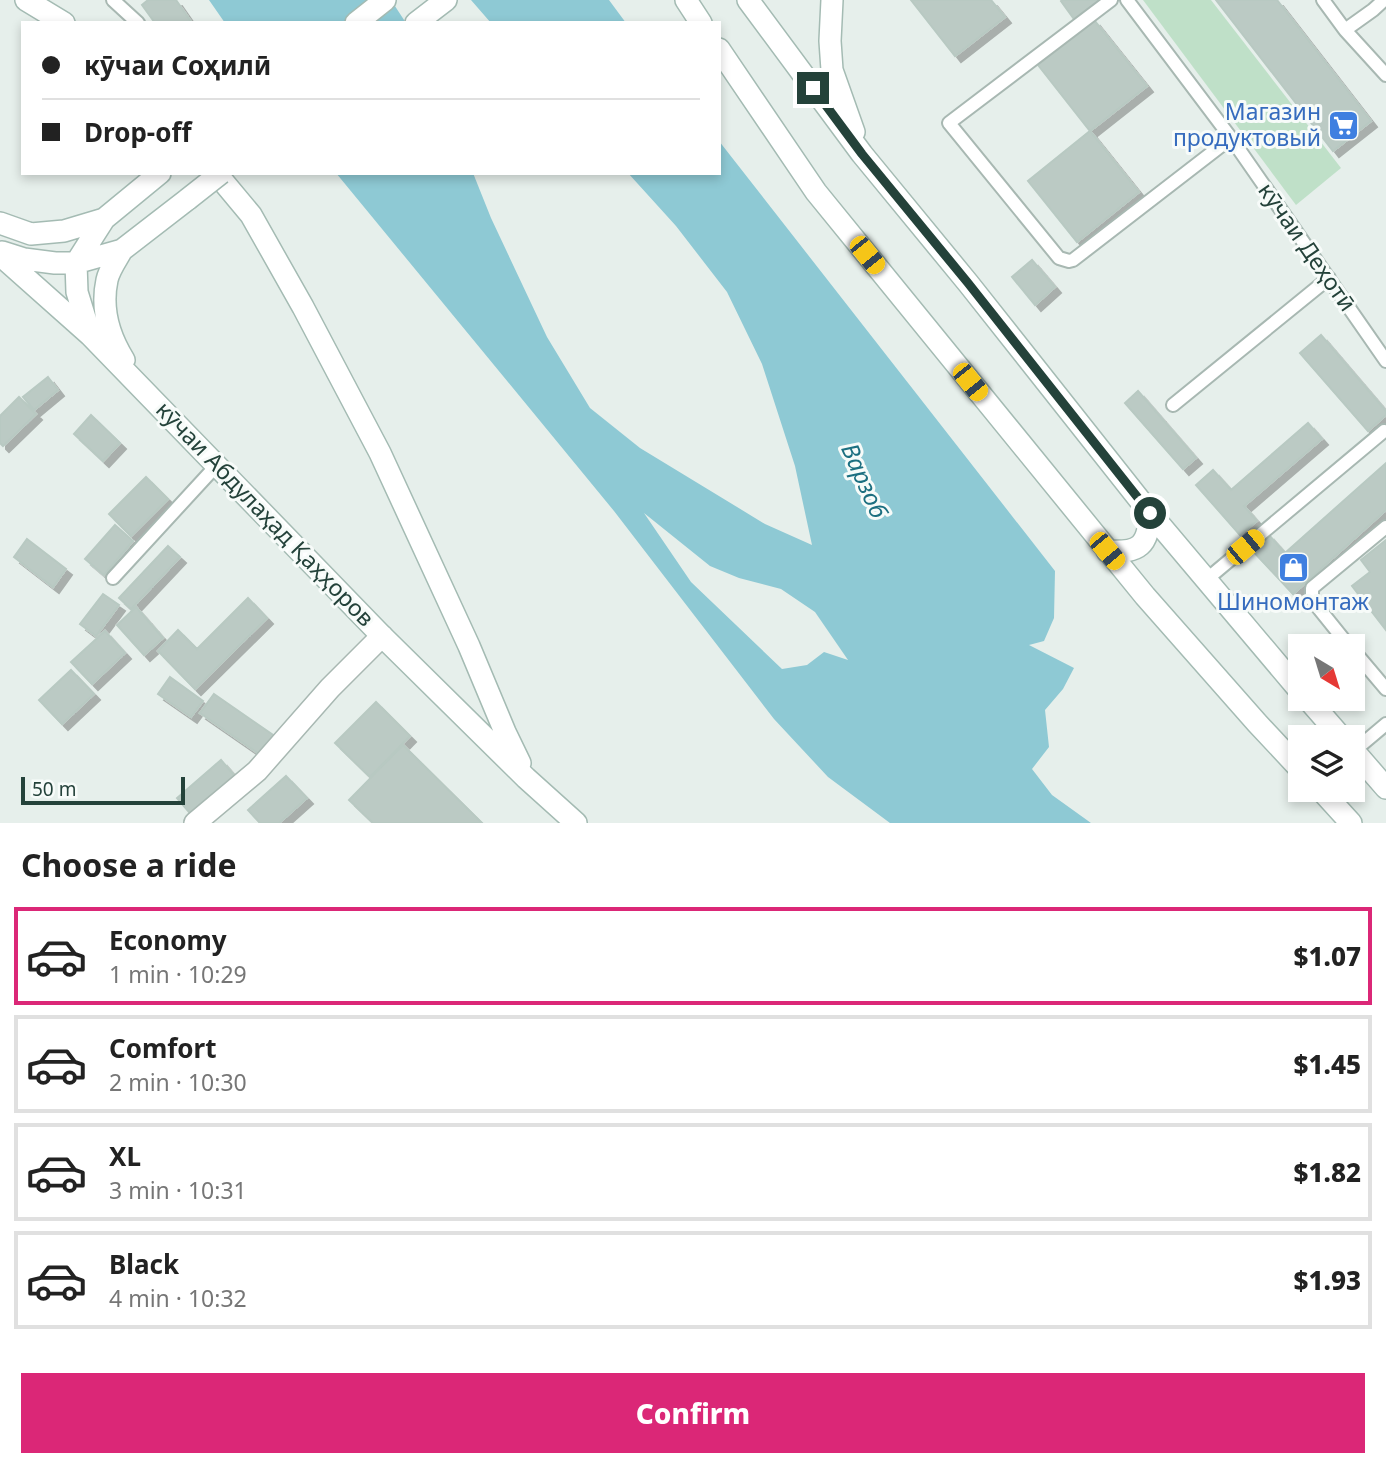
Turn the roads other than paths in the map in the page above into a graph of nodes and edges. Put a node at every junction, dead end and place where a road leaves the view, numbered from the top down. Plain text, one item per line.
1 (26, 0) edge
2 (113, 0) edge
3 (386, 0) edge
4 (446, 0) edge
5 (686, 0) edge
6 (748, 0) edge
7 (832, 0) edge
8 (1111, 0) edge
9 (1127, 0) edge
10 (1323, 0) edge
11 (1384, 0) edge
12 (61, 21) edge
13 (136, 21) edge
14 (359, 21) edge
15 (419, 21) edge
16 (700, 21) edge
17 (1345, 30) junction
18 (721, 52) edge
19 (1386, 75) edge
20 (1231, 138) junction
21 (862, 154) junction
22 (158, 175) edge
23 (217, 175) edge
24 (221, 175) edge
25 (104, 219) junction
26 (0, 223) edge
27 (122, 250) junction
28 (0, 253) edge
29 (76, 263) junction
30 (1329, 278) junction
31 (90, 335) junction
32 (1386, 361) edge
33 (150, 395) junction
34 (1173, 405) dead end
35 (1384, 431) dead end
36 (216, 466) junction
37 (1150, 513) junction
38 (1386, 527) edge
39 (1107, 551) junction
40 (113, 578) dead end
41 (1206, 580) junction
42 (1339, 634) edge
43 (382, 636) junction
44 (1365, 665) edge
45 (1288, 677) edge
46 (1386, 690) edge
47 (1318, 711) edge
48 (1386, 723) edge
49 (1331, 725) edge
50 (1365, 741) edge
51 (1288, 756) edge
52 (1365, 764) edge
53 (526, 778) junction
54 (1386, 788) edge
55 (1332, 802) edge
56 (195, 823) edge
57 (576, 823) edge
58 (1352, 823) edge

1 - 12 main road
2 - 13 lane
3 - 14 main road
4 - 15 main road
5 - 16 main road
6 - 21 main road
7 - 21 main road
8 - 20 lane
9 - 20 lane, кӯчаи Деҳотӣ
10 - 17 lane
11 - 17 lane
17 - 19 lane
18 - 39 main road
20 - 30 lane, кӯчаи Деҳотӣ
21 - 37 main road
22 - 25 main road
23 - 27 main road, bridge
24 - 53 main road, кӯчаи Абдулаҳад Қаҳҳоров
25 - 26 main road
25 - 29 main road
27 - 29 main road
27 - 33 main road
28 - 29 main road
28 - 31 main road, кӯчаи Абдулаҳад Қаҳҳоров
29 - 31 main road
30 - 32 lane, кӯчаи Деҳотӣ
30 - 34 lane
31 - 33 main road, кӯчаи Абдулаҳад Қаҳҳоров
33 - 36 main road, кӯчаи Абдулаҳад Қаҳҳоров
35 - 41 lane
36 - 40 lane
36 - 43 main road, кӯчаи Абдулаҳад Қаҳҳоров
37 - 39 main road
37 - 41 main road
38 - 42 lane
39 - 51 main road
41 - 45 main road
43 - 53 main road, кӯчаи Абдулаҳад Қаҳҳоров
43 - 56 main road
44 - 46 lane
47 - 49 main road
48 - 50 lane
52 - 54 main road
53 - 57 main road, кӯчаи Абдулаҳад Қаҳҳоров
55 - 58 main road

